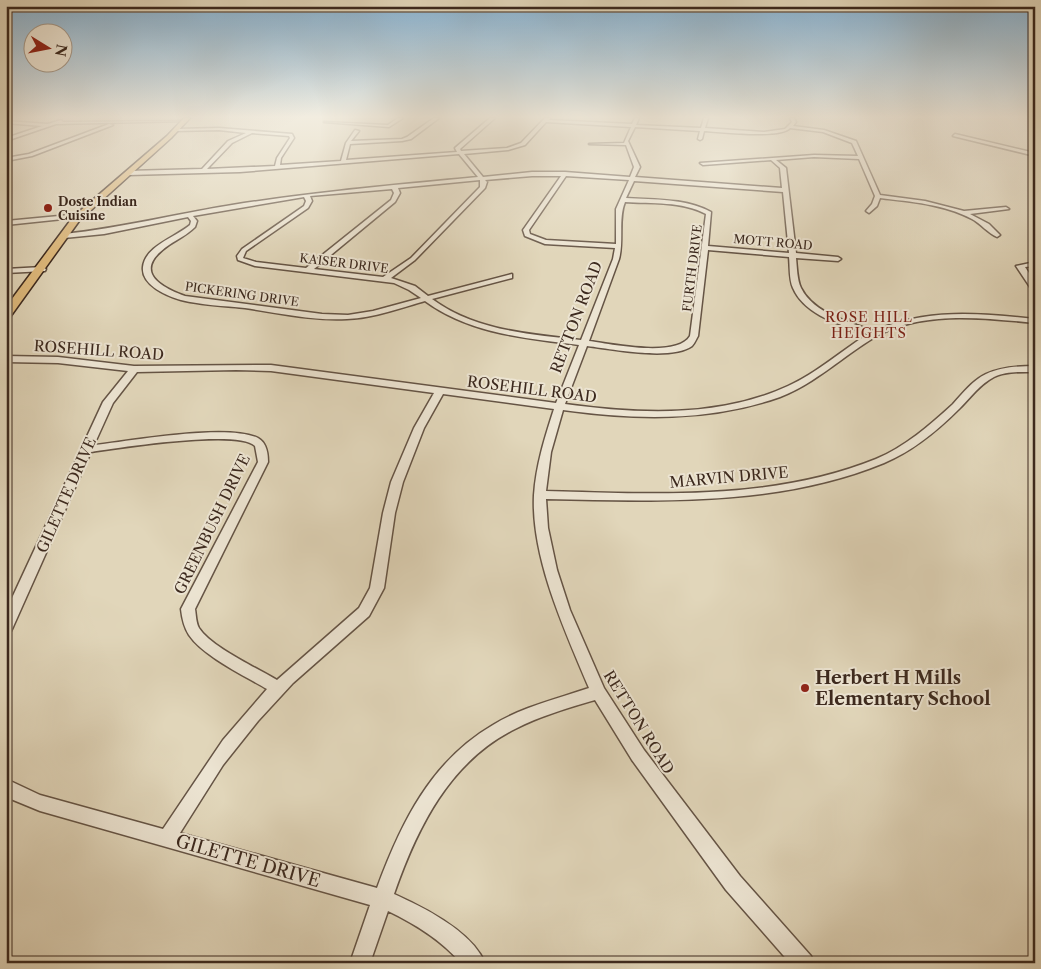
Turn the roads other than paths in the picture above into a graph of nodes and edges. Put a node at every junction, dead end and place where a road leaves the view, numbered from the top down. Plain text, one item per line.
1 (139, 163) edge
2 (210, 163) edge
3 (278, 163) edge
4 (328, 163) edge
5 (468, 163) edge
6 (636, 163) edge
7 (777, 163) edge
8 (864, 163) edge
9 (277, 167) junction
10 (203, 171) junction
11 (128, 173) junction
12 (565, 174) junction
13 (481, 178) junction
14 (632, 179) junction
15 (394, 186) junction
16 (785, 190) junction
17 (306, 195) junction
18 (878, 196) junction
19 (623, 200) junction
20 (1006, 209) dead end
21 (869, 211) dead end
22 (962, 213) junction
23 (189, 214) junction
24 (80, 216) junction
25 (6, 223) edge
26 (997, 235) dead end
27 (64, 236) junction
28 (619, 246) junction
29 (706, 248) junction
30 (792, 255) junction
31 (838, 259) dead end
32 (1035, 264) edge
33 (42, 269) junction
34 (308, 270) junction
35 (6, 271) edge
36 (509, 276) dead end
37 (385, 279) junction
38 (1035, 288) edge
39 (427, 299) junction
40 (6, 316) edge
41 (1035, 320) edge
42 (875, 334) junction
43 (584, 343) junction
44 (681, 348) joint
45 (6, 359) edge
46 (134, 369) junction
47 (1035, 369) edge
48 (440, 390) junction
49 (559, 407) junction
50 (87, 449) junction
51 (540, 495) junction
52 (6, 627) edge
53 (278, 688) junction
54 (598, 692) junction
55 (6, 787) edge
56 (167, 838) junction
57 (382, 899) junction
58 (360, 963) edge
59 (475, 963) edge
60 (804, 963) edge

1 - 11 main road
2 - 10 street
3 - 9 street
4 - 9 street
5 - 13 street
6 - 14 street, RETTON ROAD
7 - 16 street
8 - 18 street
9 - 10 street
10 - 11 street
11 - 24 main road
12 - 13 street
12 - 14 street
12 - 28 street
13 - 15 street
13 - 37 street
14 - 16 street
14 - 19 street, RETTON ROAD
15 - 17 street
15 - 34 street
16 - 30 street
17 - 23 street
17 - 34 street, KAISER DRIVE
18 - 21 street
18 - 22 street
19 - 28 street, RETTON ROAD
19 - 29 street, FURTH DRIVE
20 - 22 street
22 - 26 street
23 - 27 street
23 - 39 street, PICKERING DRIVE
24 - 25 street
24 - 27 main road
27 - 33 main road
28 - 43 street, RETTON ROAD
29 - 30 street, MOTT ROAD
29 - 44 street, FURTH DRIVE
30 - 31 street, MOTT ROAD
30 - 42 street
32 - 38 street
33 - 35 street
33 - 40 main road
34 - 37 street, KAISER DRIVE
36 - 39 street
37 - 39 street, KAISER DRIVE
39 - 43 street, KAISER DRIVE
41 - 42 street, ROSEHILL ROAD
42 - 49 street, ROSEHILL ROAD
43 - 44 street, KAISER DRIVE
43 - 49 street, RETTON ROAD
45 - 46 street, ROSEHILL ROAD
46 - 48 street, ROSEHILL ROAD
46 - 50 street, GILETTE DRIVE
47 - 51 street, MARVIN DRIVE
48 - 49 street, ROSEHILL ROAD
48 - 53 street
49 - 51 street, RETTON ROAD
50 - 52 street, GILETTE DRIVE
50 - 53 street, GREENBUSH DRIVE
51 - 54 street, RETTON ROAD
53 - 56 street
54 - 57 street
54 - 60 street, RETTON ROAD
55 - 56 street, GILETTE DRIVE
56 - 57 street, GILETTE DRIVE
57 - 58 street
57 - 59 street, GILETTE DRIVE

